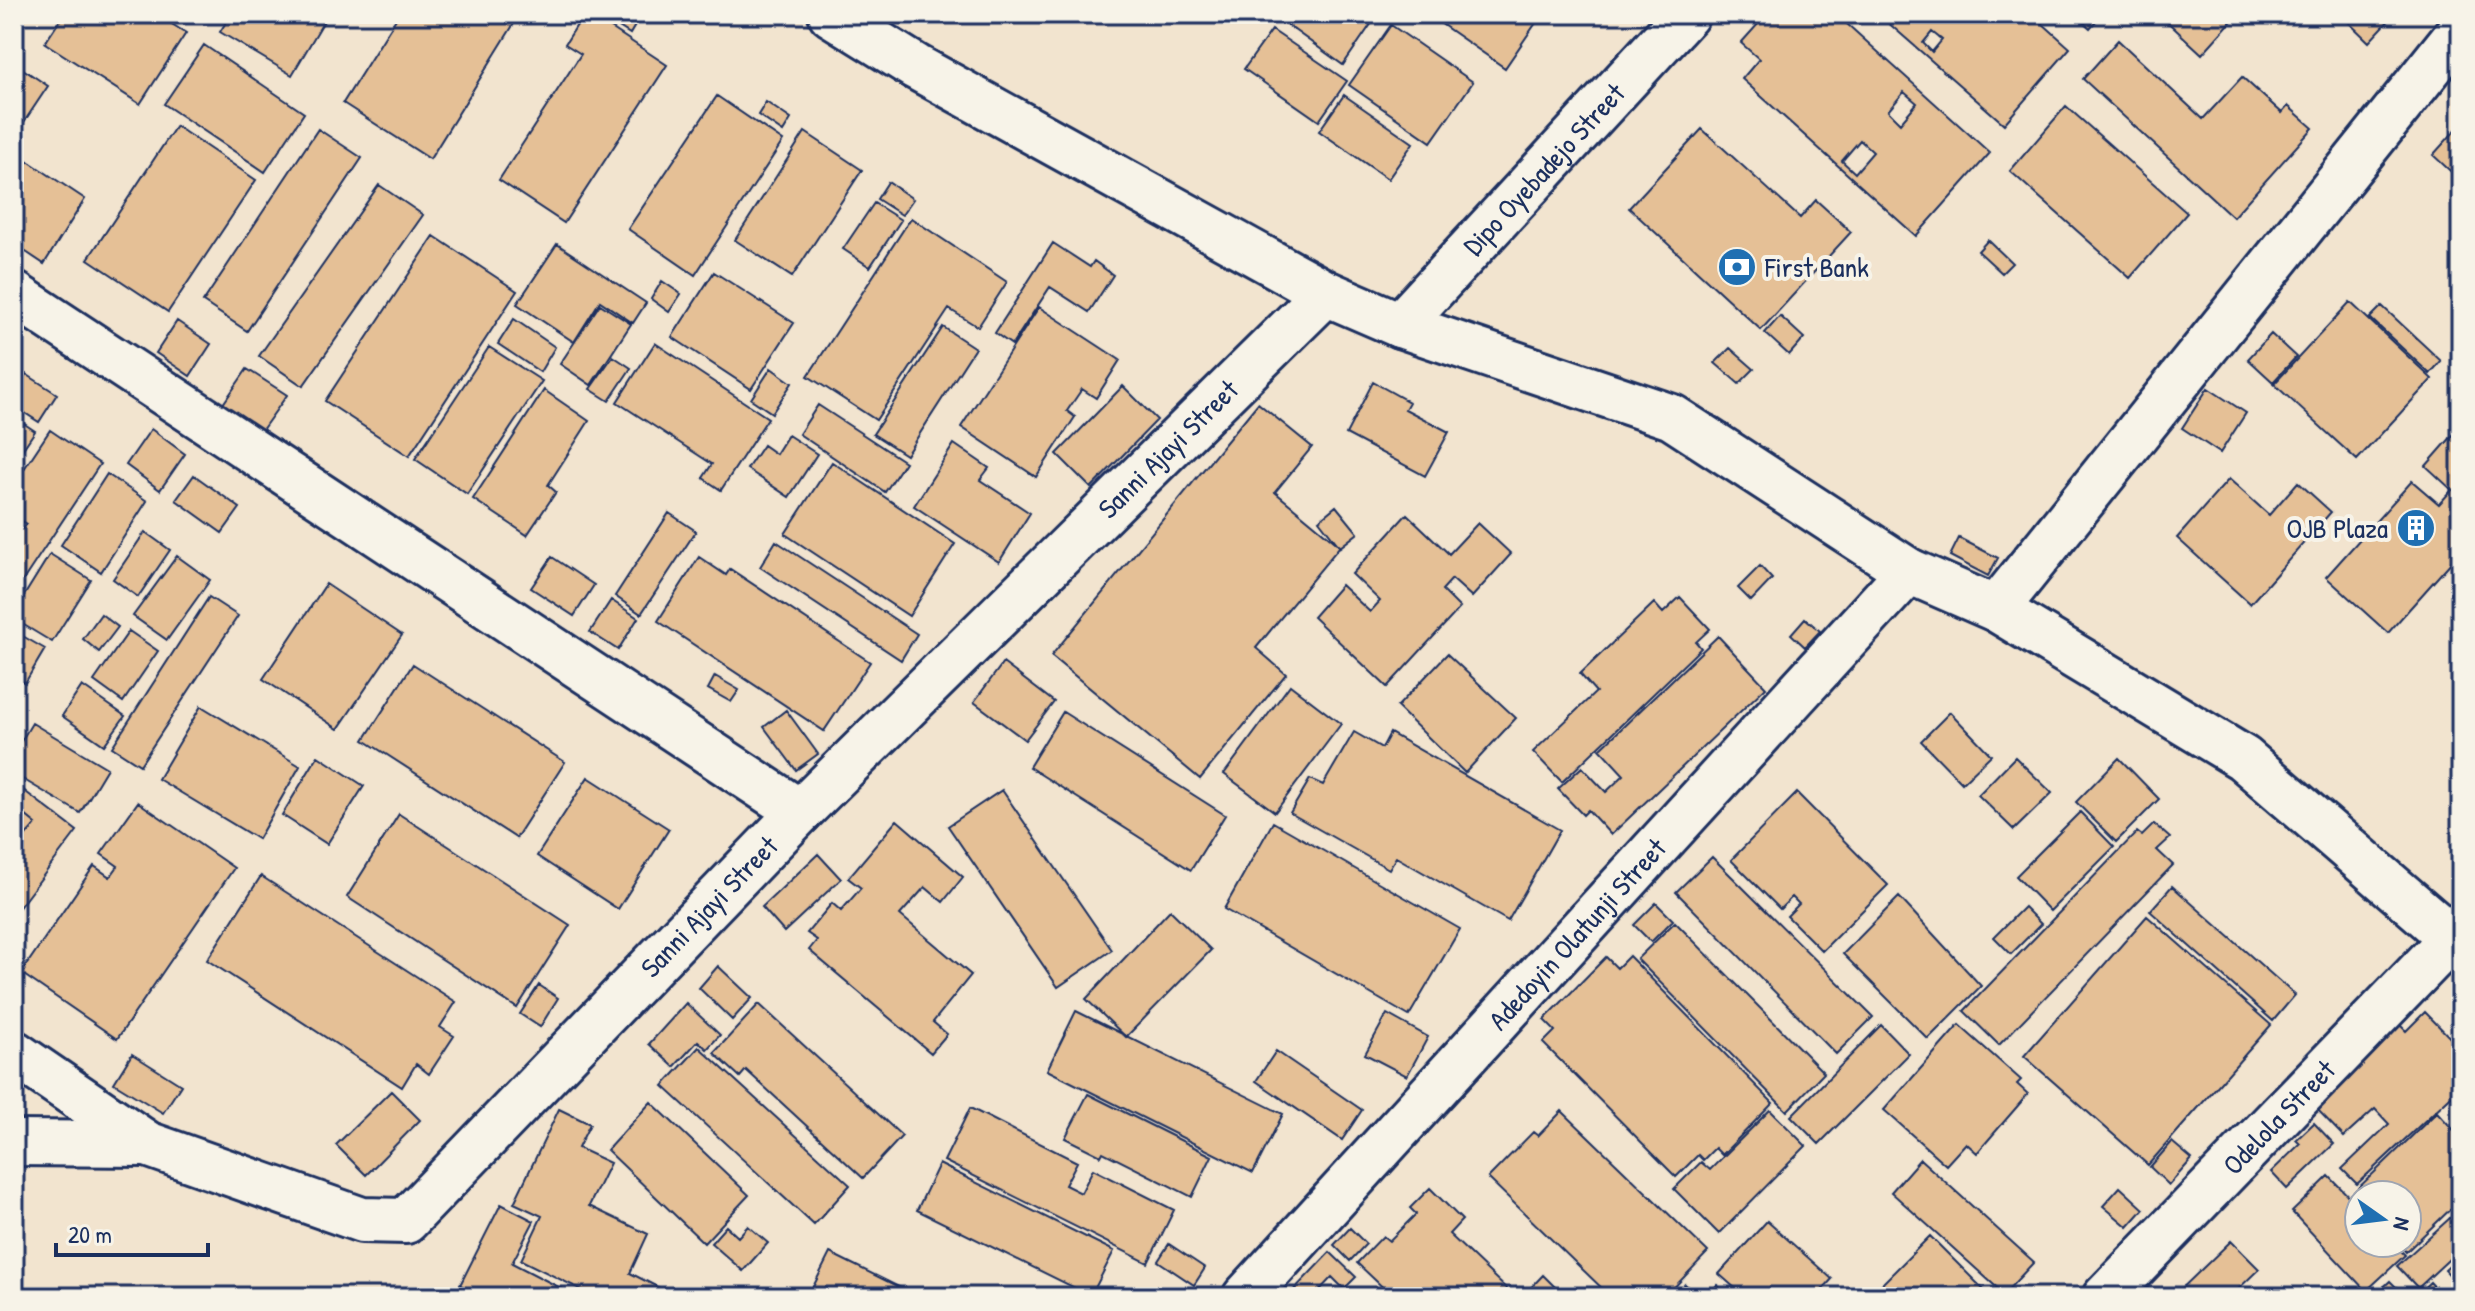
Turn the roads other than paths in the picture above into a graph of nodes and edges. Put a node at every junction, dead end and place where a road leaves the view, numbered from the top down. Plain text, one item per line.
1 (831, 14) edge
2 (1687, 14) edge
3 (2461, 29) edge
4 (1326, 293) junction
5 (14, 294) edge
6 (1400, 325) junction
7 (1909, 571) junction
8 (1996, 609) junction
9 (800, 812) junction
10 (2456, 942) edge
11 (14, 1053) edge
12 (14, 1143) edge
13 (147, 1144) junction
14 (1245, 1297) edge
15 (2105, 1297) edge

1 - 4 street
2 - 6 street, Dipo Oyebadejo Street
3 - 8 street
4 - 6 street
4 - 9 street, Sanni Ajayi Street
5 - 9 street
6 - 7 street
7 - 8 street
7 - 14 street, Adedoyin Olatunji Street
8 - 10 street
9 - 13 street, Sanni Ajayi Street
10 - 15 street, Odelola Street
11 - 13 street, Sanni Ajayi Street
12 - 13 street

